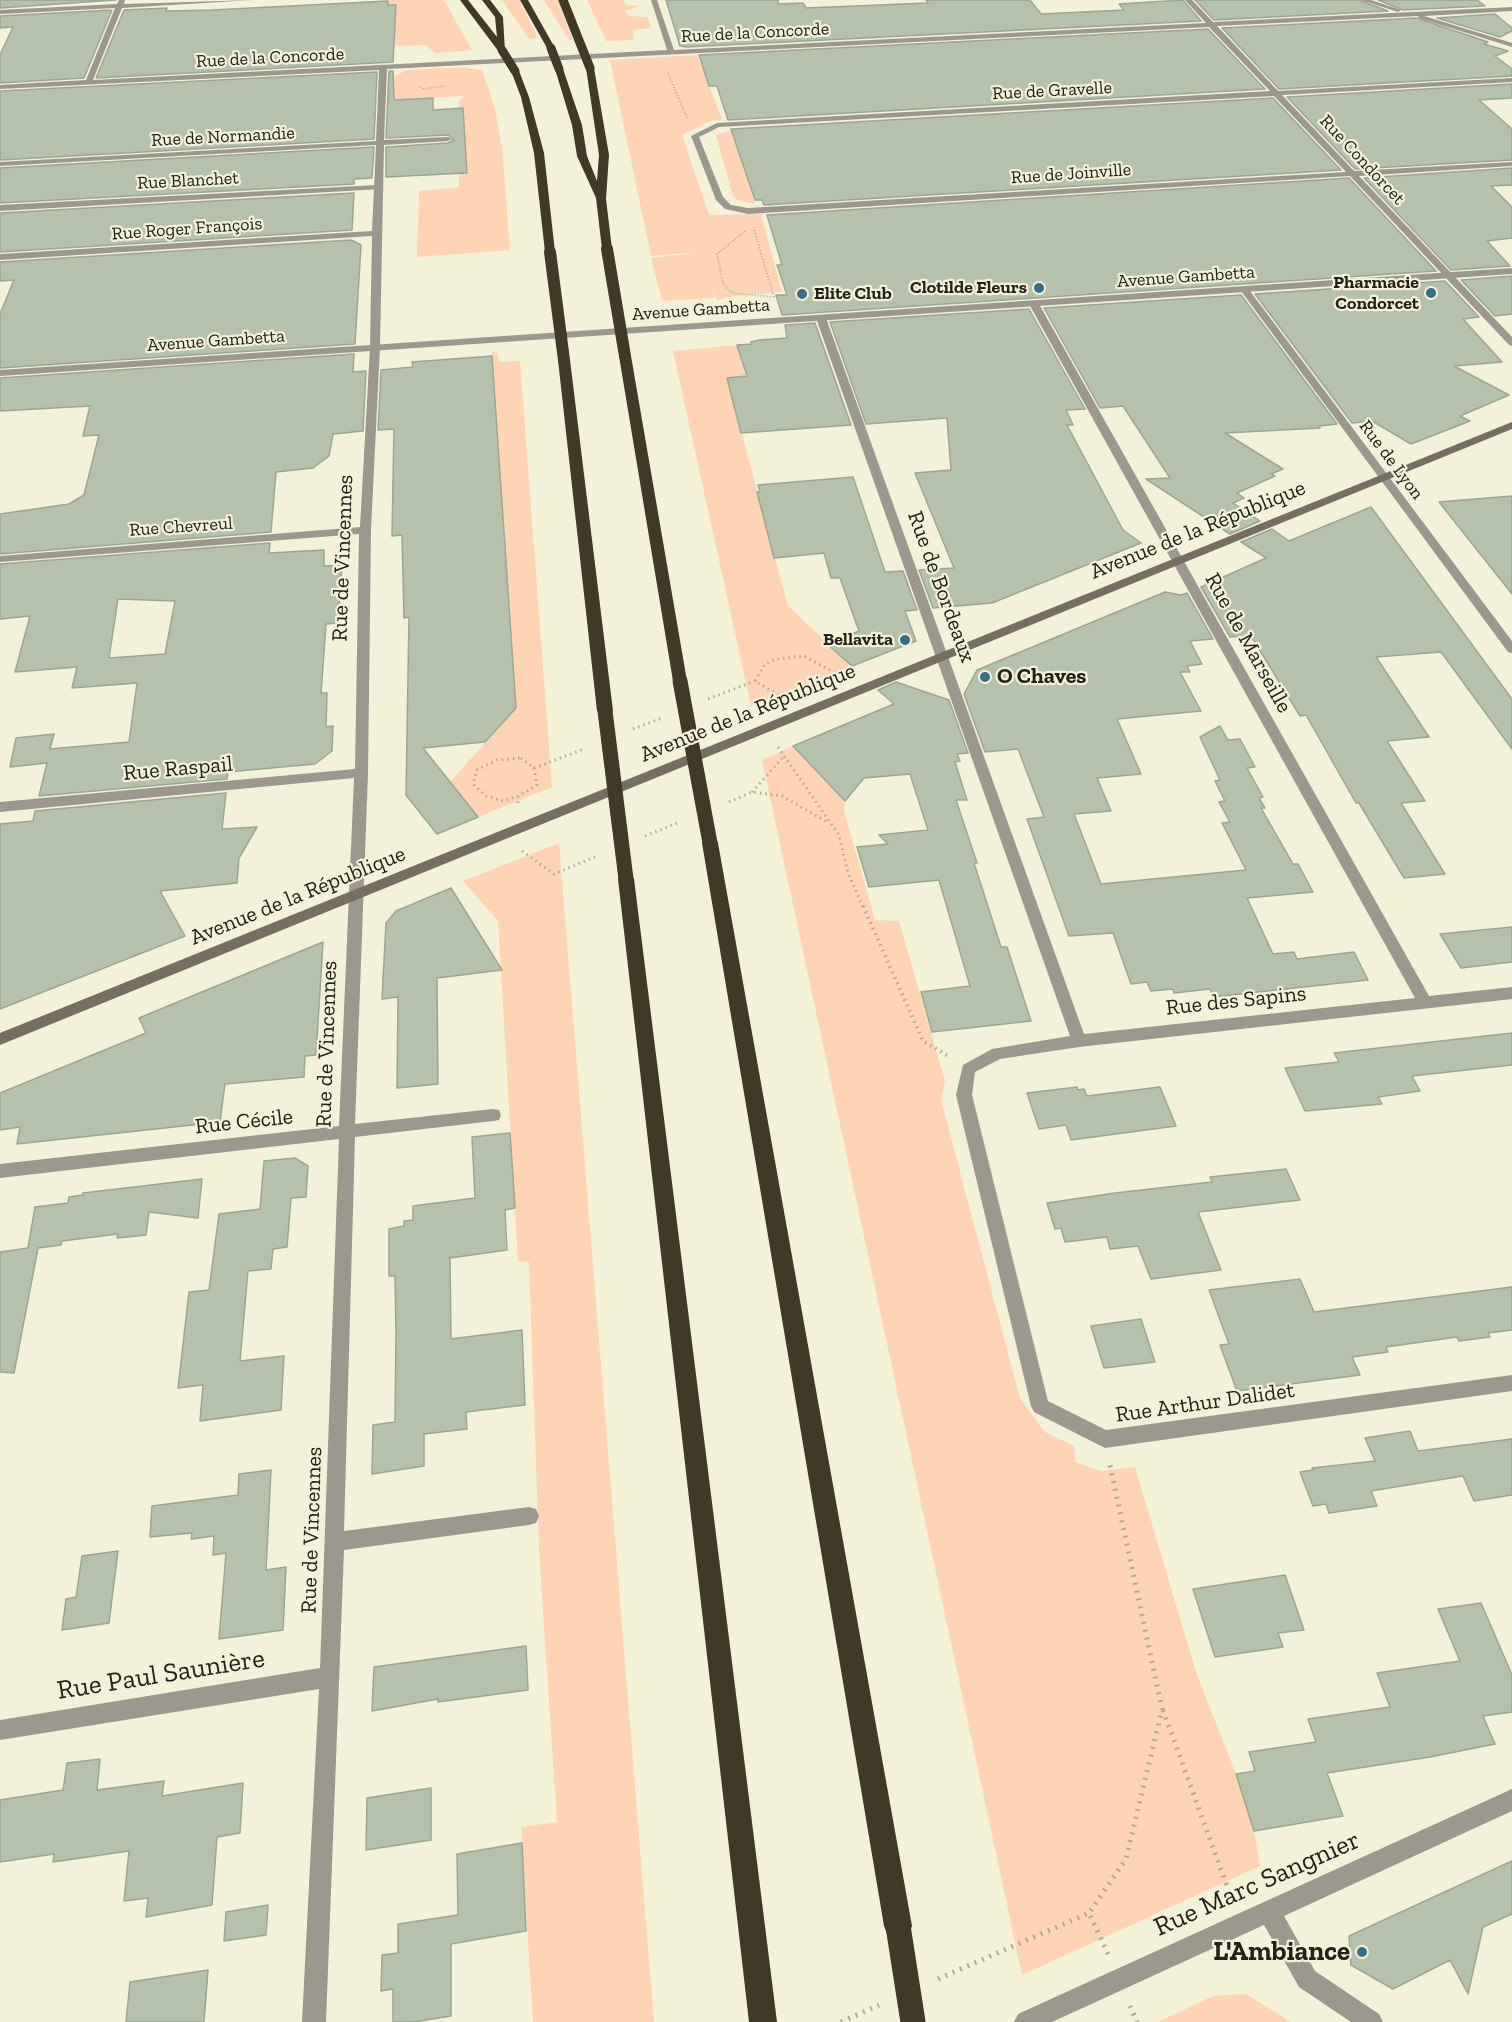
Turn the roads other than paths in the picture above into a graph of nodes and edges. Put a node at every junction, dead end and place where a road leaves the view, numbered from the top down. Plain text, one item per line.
1 (250, 0) edge
2 (464, 0) edge
3 (486, 0) edge
4 (524, 0) edge
5 (563, 0) edge
6 (654, 0) edge
7 (1188, 0) edge
8 (1364, 0) edge
9 (121, 3) edge
10 (1512, 9) edge
11 (0, 12) edge
12 (1410, 14) junction
13 (1212, 25) junction
14 (1512, 45) edge
15 (502, 50) junction
16 (671, 53) junction
17 (383, 68) junction
18 (1512, 80) edge
19 (89, 82) junction
20 (0, 87) edge
21 (1276, 94) junction
22 (448, 139) dead end
23 (379, 143) junction
24 (0, 164) edge
25 (1512, 164) edge
26 (1352, 173) junction
27 (378, 187) junction
28 (601, 199) junction
29 (0, 208) edge
30 (747, 211) joint
31 (376, 233) junction
32 (0, 257) edge
33 (1512, 271) edge
34 (1447, 276) junction
35 (1244, 290) junction
36 (1034, 304) junction
37 (821, 318) junction
38 (1512, 343) edge
39 (375, 346) junction
40 (0, 373) edge
41 (1512, 424) edge
42 (1383, 478) junction
43 (365, 530) junction
44 (0, 559) edge
45 (1178, 560) junction
46 (1512, 649) edge
47 (944, 657) junction
48 (361, 773) junction
49 (0, 807) edge
50 (355, 895) junction
51 (1512, 993) edge
52 (1425, 1002) junction
53 (0, 1039) edge
54 (1079, 1041) junction
55 (968, 1069) joint
56 (493, 1115) dead end
57 (346, 1133) junction
58 (0, 1171) edge
59 (1512, 1383) edge
60 (529, 1516) dead end
61 (333, 1542) junction
62 (330, 1677) junction
63 (0, 1730) edge
64 (1512, 1800) edge
65 (1269, 1910) junction
66 (314, 2022) edge
67 (763, 2022) edge
68 (913, 2022) edge
69 (1026, 2022) edge
70 (1371, 2022) edge

1 - 9 street
2 - 15 highway
3 - 15 highway
4 - 28 highway, bridge
5 - 28 highway, bridge
6 - 16 street
7 - 13 street, Rue Condorcet
8 - 12 street
9 - 11 street
9 - 19 street
10 - 12 street, Rue de la Concorde
12 - 13 street, Rue de la Concorde
12 - 14 street
13 - 16 street, Rue de la Concorde
13 - 21 street, Rue Condorcet
15 - 67 highway, bridge
16 - 17 street, Rue de la Concorde
17 - 19 street, Rue de la Concorde
17 - 23 street, Rue de Vincennes
18 - 21 street, Rue de Gravelle
19 - 20 street, Rue de la Concorde
21 - 26 street, Rue Condorcet
21 - 30 street, Rue de Gravelle
22 - 23 street, Rue de Normandie
23 - 24 street, Rue de Normandie
23 - 27 street, Rue de Vincennes
25 - 26 street, Rue de Joinville
26 - 30 street, Rue de Joinville
26 - 34 street, Rue Condorcet
27 - 29 street, Rue Blanchet
27 - 31 street, Rue de Vincennes
28 - 68 highway, bridge
31 - 32 street, Rue Roger François
31 - 39 street, Rue de Vincennes
33 - 34 street, Avenue Gambetta
34 - 35 street, Avenue Gambetta
34 - 38 street, Rue Condorcet
35 - 36 street, Avenue Gambetta
35 - 42 street, Rue de Lyon
36 - 37 street, Avenue Gambetta
36 - 45 street, Rue de Marseille
37 - 39 street, Avenue Gambetta
37 - 47 street, Rue de Bordeaux
39 - 40 street, Avenue Gambetta
39 - 43 street, Rue de Vincennes
41 - 42 main road, Avenue de la République
42 - 45 main road, Avenue de la République
42 - 46 street, Rue de Lyon
43 - 44 street, Rue Chevreul
43 - 48 street, Rue de Vincennes
45 - 47 main road, Avenue de la République
45 - 52 street, Rue de Marseille
47 - 50 main road, Avenue de la République
47 - 54 street, Rue de Bordeaux
48 - 49 street, Rue Raspail
48 - 50 street, Rue de Vincennes
50 - 53 main road, Avenue de la République
50 - 57 street, Rue de Vincennes
51 - 52 street, Rue des Sapins
52 - 54 street, Rue des Sapins
54 - 55 street, Rue des Sapins
55 - 59 street, Rue Arthur Dalidet
56 - 57 street, Rue Cécile
57 - 58 street, Rue Cécile
57 - 61 street, Rue de Vincennes
60 - 61 street
61 - 62 street, Rue de Vincennes
62 - 63 street, Rue Paul Saunière
62 - 66 street, Rue de Vincennes
64 - 65 street, Rue Marc Sangnier
65 - 69 street, Rue Marc Sangnier
65 - 70 street

